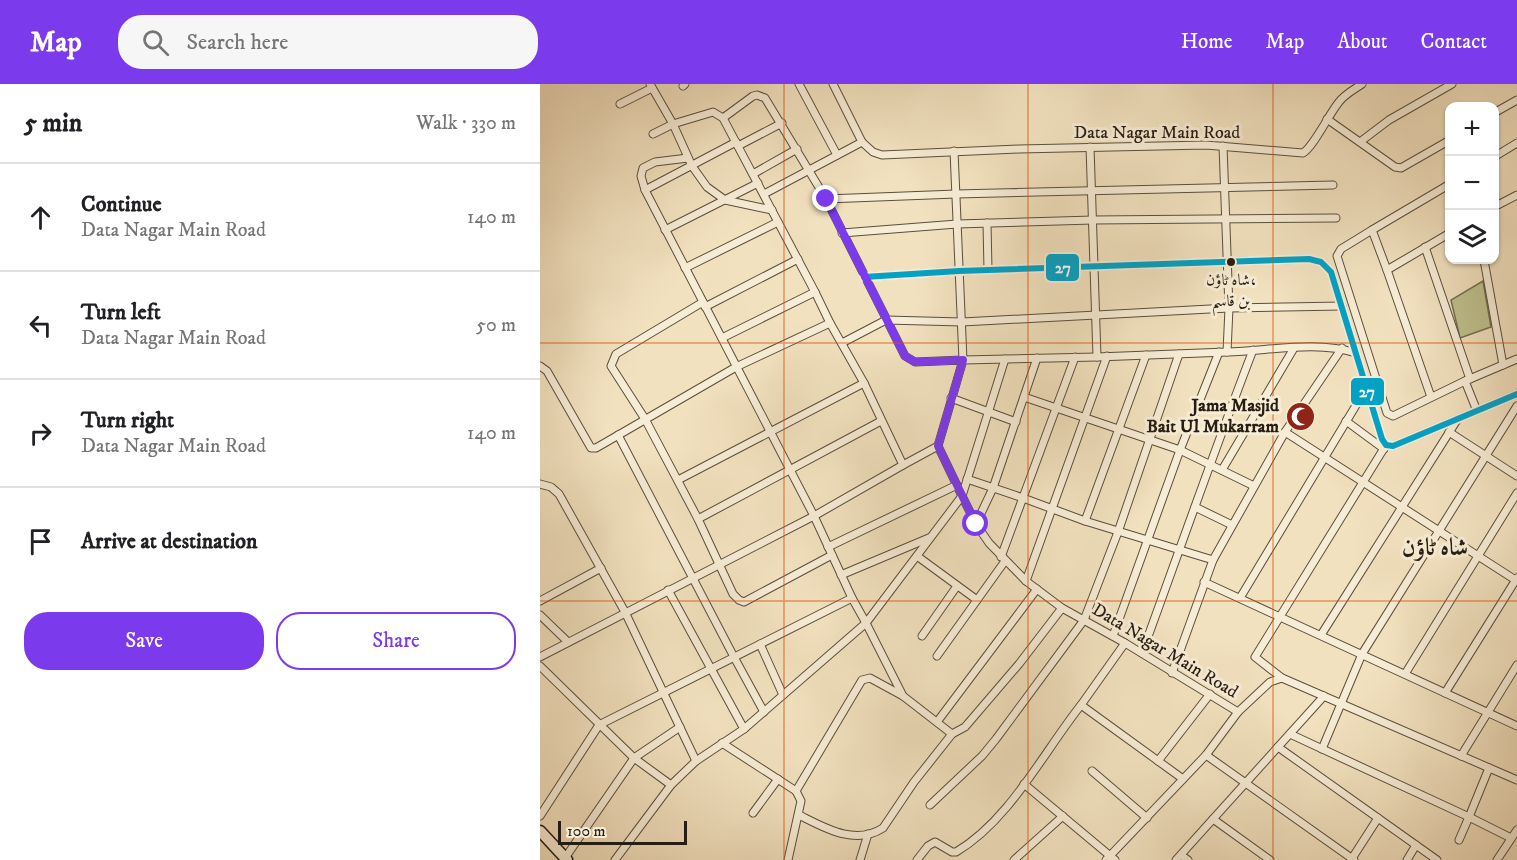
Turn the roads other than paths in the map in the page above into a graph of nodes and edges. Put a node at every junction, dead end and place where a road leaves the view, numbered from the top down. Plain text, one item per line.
1 (799, 84) edge
2 (833, 84) edge
3 (1362, 84) edge
4 (1452, 84) edge
5 (651, 86) edge
6 (1517, 100) edge
7 (620, 104) dead end
8 (1499, 110) edge
9 (723, 118) junction
10 (1327, 119) junction
11 (782, 123) junction
12 (673, 124) junction
13 (652, 135) dead end
14 (862, 142) junction
15 (1360, 142) junction
16 (1445, 142) edge
17 (1517, 143) edge
18 (737, 144) junction
19 (1223, 146) junction
20 (1090, 147) junction
21 (797, 149) junction
22 (954, 151) junction
23 (837, 155) junction
24 (1496, 156) edge
25 (688, 158) junction
26 (692, 166) junction
27 (809, 170) junction
28 (753, 174) junction
29 (758, 183) junction
30 (1333, 185) dead end
31 (1445, 185) edge
32 (1224, 188) junction
33 (645, 190) junction
34 (1092, 190) junction
35 (764, 194) junction
36 (956, 194) junction
37 (1517, 197) edge
38 (826, 199) junction
39 (725, 200) junction
40 (1499, 205) edge
41 (772, 210) junction
42 (1226, 218) junction
43 (1336, 218) dead end
44 (1093, 220) junction
45 (778, 222) junction
46 (987, 223) junction
47 (957, 224) junction
48 (665, 230) junction
49 (1372, 230) junction
50 (842, 233) junction
51 (1445, 235) edge
52 (1425, 247) junction
53 (798, 259) junction
54 (1227, 262) junction
55 (1485, 264) edge
56 (685, 268) junction
57 (1094, 268) junction
58 (988, 270) junction
59 (1386, 270) junction
60 (959, 271) junction
61 (864, 277) junction
62 (815, 291) junction
63 (704, 304) junction
64 (1342, 306) junction
65 (1229, 308) junction
66 (1096, 314) junction
67 (886, 320) junction
68 (962, 322) junction
69 (830, 323) junction
70 (722, 338) junction
71 (842, 343) junction
72 (1294, 348) junction
73 (1342, 348) junction
74 (1253, 350) junction
75 (1219, 352) junction
76 (1227, 352) junction
77 (1356, 353) junction
78 (1179, 354) junction
79 (1146, 355) junction
80 (1075, 357) junction
81 (1097, 357) junction
82 (1107, 357) junction
83 (1037, 358) junction
84 (1005, 359) junction
85 (1517, 359) edge
86 (963, 360) junction
87 (1503, 365) junction
88 (540, 366) edge
89 (736, 367) junction
90 (1468, 380) junction
91 (864, 384) junction
92 (1366, 387) junction
93 (1517, 394) edge
94 (1024, 397) junction
95 (1431, 397) junction
96 (951, 398) junction
97 (1517, 406) edge
98 (1056, 408) junction
99 (988, 411) junction
100 (1477, 411) junction
101 (1085, 418) junction
102 (645, 419) junction
103 (1457, 420) junction
104 (882, 421) junction
105 (1346, 421) junction
106 (1016, 422) junction
107 (1117, 429) junction
108 (1285, 432) junction
109 (1449, 432) junction
110 (770, 434) junction
111 (618, 435) junction
112 (1149, 440) junction
113 (938, 446) junction
114 (1385, 447) junction
115 (1180, 450) junction
116 (1486, 456) junction
117 (1325, 457) junction
118 (1209, 464) junction
119 (903, 465) junction
120 (1222, 470) junction
121 (789, 471) junction
122 (1517, 476) edge
123 (967, 479) junction
124 (678, 480) junction
125 (1364, 483) junction
126 (540, 484) edge
127 (957, 485) junction
128 (1254, 486) junction
129 (993, 488) junction
130 (1517, 493) edge
131 (962, 496) junction
132 (1023, 498) junction
133 (1401, 506) junction
134 (1195, 507) junction
135 (1053, 510) junction
136 (813, 516) junction
137 (698, 519) junction
138 (1085, 521) junction
139 (976, 524) junction
140 (1232, 525) junction
141 (1118, 532) junction
142 (1440, 532) junction
143 (931, 537) junction
144 (1148, 541) junction
145 (1180, 550) junction
146 (830, 551) junction
147 (916, 556) junction
148 (1477, 556) junction
149 (1003, 559) junction
150 (1213, 560) junction
151 (719, 564) junction
152 (601, 568) junction
153 (841, 575) junction
154 (693, 578) junction
155 (1516, 580) edge
156 (1026, 581) junction
157 (1204, 582) junction
158 (957, 586) junction
159 (1037, 589) junction
160 (668, 590) junction
161 (1239, 597) junction
162 (852, 598) junction
163 (977, 600) junction
164 (540, 601) edge
165 (1062, 608) junction
166 (625, 612) junction
167 (540, 615) edge
168 (1281, 616) junction
169 (1084, 620) junction
170 (866, 623) junction
171 (1321, 635) junction
172 (922, 636) dead end
173 (1113, 636) junction
174 (568, 642) junction
175 (1125, 643) junction
176 (760, 644) junction
177 (1142, 653) junction
178 (1362, 654) junction
179 (540, 655) edge
180 (937, 656) dead end
181 (734, 657) junction
182 (1517, 664) edge
183 (540, 666) edge
184 (711, 669) junction
185 (1172, 673) junction
186 (1405, 674) junction
187 (1282, 678) junction
188 (663, 693) junction
189 (1445, 693) junction
190 (1210, 694) junction
191 (783, 695) junction
192 (903, 696) junction
193 (1324, 696) junction
194 (1342, 704) junction
195 (1080, 705) junction
196 (764, 712) junction
197 (1238, 712) junction
198 (1488, 712) junction
199 (936, 722) junction
200 (599, 725) junction
201 (1517, 726) edge
202 (680, 727) junction
203 (744, 729) junction
204 (952, 734) junction
205 (1290, 734) junction
206 (722, 743) junction
207 (1278, 747) junction
208 (1323, 749) junction
209 (1206, 755) junction
210 (1461, 756) junction
211 (634, 758) junction
212 (696, 761) junction
213 (1158, 761) junction
214 (1489, 768) junction
215 (1092, 771) dead end
216 (777, 779) junction
217 (1183, 779) junction
218 (1517, 780) edge
219 (1246, 783) junction
220 (1024, 784) junction
221 (671, 785) junction
222 (796, 791) junction
223 (930, 806) dead end
224 (753, 813) dead end
225 (799, 815) junction
226 (540, 816) edge
227 (1063, 816) junction
228 (1469, 817) junction
229 (1147, 818) junction
230 (1378, 818) junction
231 (1213, 819) junction
232 (1517, 830) edge
233 (540, 831) edge
234 (868, 834) junction
235 (1511, 838) junction
236 (1459, 840) dead end
237 (1416, 845) junction
238 (1178, 857) edge
239 (566, 859) edge
240 (1110, 859) edge
241 (1352, 859) edge
242 (615, 860) edge
243 (788, 860) edge
244 (860, 860) edge
245 (917, 860) edge
246 (1014, 860) edge
247 (1188, 860) edge
248 (1270, 860) edge
249 (1407, 860) edge
250 (1437, 860) edge
251 (1497, 860) edge

1 - 23 street
2 - 14 street
3 - 10 street, Data Nagar Main Road
4 - 15 street
5 - 7 street
5 - 12 street
6 - 8 street
9 - 11 street
9 - 12 street
9 - 18 street
10 - 15 street
10 - 19 street, Data Nagar Main Road
11 - 18 street
11 - 21 street
12 - 13 street
12 - 25 street
14 - 22 street, Data Nagar Main Road
14 - 23 street
15 - 16 street
17 - 24 street
18 - 26 street
18 - 28 street
19 - 20 street, Data Nagar Main Road
19 - 32 street
20 - 22 street, Data Nagar Main Road
20 - 34 street
21 - 27 street
21 - 28 street
22 - 36 street
23 - 27 street
25 - 26 street
25 - 33 street
26 - 33 street
26 - 39 street
27 - 35 street
27 - 38 street
28 - 29 street
29 - 35 street
29 - 39 street
30 - 32 street
31 - 49 street
32 - 34 street
32 - 42 street
33 - 48 street
34 - 36 street
34 - 44 street
35 - 41 street
36 - 38 street
36 - 47 street
37 - 40 street
38 - 50 street
39 - 41 street
39 - 48 street
41 - 45 street
42 - 43 street
42 - 44 street
42 - 54 street
44 - 46 street
44 - 57 street
45 - 53 street
45 - 56 street
46 - 47 street
46 - 58 street
47 - 50 street
47 - 60 street
48 - 56 street
49 - 59 street
49 - 95 street
50 - 61 street
51 - 52 street
52 - 59 street
52 - 90 street
53 - 62 street
53 - 63 street
54 - 57 street
54 - 64 street
54 - 65 street
55 - 87 street
56 - 63 street
57 - 58 street
57 - 66 street
58 - 60 street
59 - 95 street
60 - 61 street
60 - 68 street
61 - 67 street
62 - 69 street
62 - 70 street
63 - 70 street
63 - 102 street
64 - 65 street
64 - 77 street
65 - 66 street
65 - 76 street
66 - 68 street
66 - 81 street
67 - 68 street
67 - 71 street
67 - 86 street
68 - 86 street
69 - 71 street
69 - 89 street
70 - 89 street
71 - 91 street
72 - 73 street
72 - 74 street
72 - 120 street
73 - 77 street
73 - 108 street
74 - 76 street
74 - 118 street
75 - 76 street
75 - 78 street
75 - 115 street
77 - 92 street
78 - 79 street
78 - 112 street
79 - 82 street
79 - 107 street
80 - 81 street
80 - 83 street
80 - 98 street
81 - 82 street
82 - 101 street
83 - 84 street
83 - 94 street
84 - 86 street
84 - 99 street
85 - 87 street
86 - 96 street
87 - 90 street
88 - 111 street
89 - 102 street
89 - 110 street
90 - 95 street
90 - 100 street
91 - 104 street
91 - 110 street
92 - 105 street
92 - 114 street
93 - 100 street
94 - 98 street
94 - 106 street
96 - 99 street
96 - 113 street
97 - 116 street
98 - 101 street
98 - 132 street
99 - 106 street
99 - 123 street
100 - 103 street
101 - 107 street
101 - 135 street
102 - 111 street
102 - 124 street
103 - 109 street
103 - 114 street
104 - 119 street
104 - 121 street
105 - 114 street
105 - 117 street
106 - 129 street
107 - 112 street
107 - 138 street
108 - 117 street
108 - 128 street
109 - 116 street
109 - 133 street
110 - 121 street
110 - 124 street
111 - 154 street
112 - 115 street
112 - 141 street
113 - 119 street
113 - 127 street, Data Nagar Main Road
114 - 125 street
115 - 118 street
115 - 144 street
116 - 122 street
116 - 142 street
117 - 125 street
117 - 161 street
118 - 120 street
118 - 134 street
119 - 136 street
120 - 128 street
121 - 136 street
121 - 137 street
123 - 129 street
123 - 131 street
124 - 137 street
125 - 133 street
125 - 168 street
126 - 152 street
127 - 131 street, Data Nagar Main Road
127 - 146 street
128 - 140 street
129 - 132 street
129 - 139 street
130 - 148 street
131 - 139 street, Data Nagar Main Road
131 - 143 street
132 - 135 street
132 - 149 street
133 - 142 street
133 - 171 street
134 - 140 street
134 - 145 street
135 - 138 street
135 - 156 street
136 - 146 street
136 - 151 street
137 - 151 street
138 - 141 street
139 - 149 street, Data Nagar Main Road
140 - 150 street
141 - 144 street
141 - 169 street
142 - 148 street
142 - 178 street
143 - 147 street
143 - 153 street
144 - 145 street
144 - 173 street
145 - 150 street
145 - 177 street
146 - 151 street
146 - 153 street
147 - 158 street
147 - 170 street
148 - 155 street
148 - 186 street
149 - 156 street, Data Nagar Main Road
149 - 163 street
150 - 157 street
151 - 154 street
152 - 164 street
152 - 166 street
153 - 162 street
154 - 160 street
154 - 181 street
155 - 189 street
156 - 159 street, Data Nagar Main Road
157 - 161 street
157 - 185 street
158 - 163 street
158 - 172 street
159 - 165 street, Data Nagar Main Road
159 - 199 street
160 - 166 street
160 - 184 street
161 - 168 street
162 - 170 street
162 - 176 street
163 - 180 street
165 - 169 street, Data Nagar Main Road
165 - 204 street
166 - 174 street
166 - 188 street
167 - 174 street
168 - 171 street
168 - 187 street
169 - 173 street, Data Nagar Main Road
169 - 223 street
170 - 191 street
170 - 192 street
171 - 178 street
173 - 175 street, Data Nagar Main Road
174 - 179 street
175 - 177 street, Data Nagar Main Road
175 - 195 street
176 - 181 street
176 - 191 street
177 - 185 street, Data Nagar Main Road
178 - 186 street
178 - 194 street
181 - 184 street
181 - 196 street
182 - 198 street
183 - 200 street
184 - 188 street
184 - 203 street
185 - 190 street, Data Nagar Main Road
186 - 189 street
187 - 193 street
187 - 197 street, Data Nagar Main Road
188 - 200 street
188 - 202 street
189 - 198 street
190 - 197 street, Data Nagar Main Road
190 - 213 street
191 - 196 street
192 - 199 street
192 - 222 street
193 - 194 street
193 - 205 street
194 - 208 street
194 - 210 street
195 - 213 street
195 - 220 street
196 - 203 street
197 - 209 street
198 - 201 street
198 - 210 street
199 - 204 street
200 - 211 street
200 - 226 street
202 - 211 street
202 - 212 street
203 - 206 street
204 - 234 street
205 - 207 street
205 - 208 street
206 - 212 street
206 - 216 street
207 - 219 street
207 - 230 street
208 - 228 street
209 - 217 street
209 - 219 street
210 - 214 street
211 - 221 street
211 - 239 street
212 - 221 street
213 - 217 street
214 - 218 street
214 - 228 street
215 - 229 street
216 - 222 street
216 - 224 street
217 - 229 street
219 - 231 street
219 - 241 street
220 - 227 street
220 - 245 street
221 - 242 street
222 - 225 street
225 - 234 street
225 - 243 street
227 - 240 street
227 - 246 street
228 - 235 street
228 - 236 street
229 - 240 street
230 - 237 street
230 - 241 street
231 - 238 street
231 - 248 street
232 - 235 street
233 - 239 street
234 - 244 street
235 - 251 street
237 - 249 street
237 - 250 street
238 - 247 street

